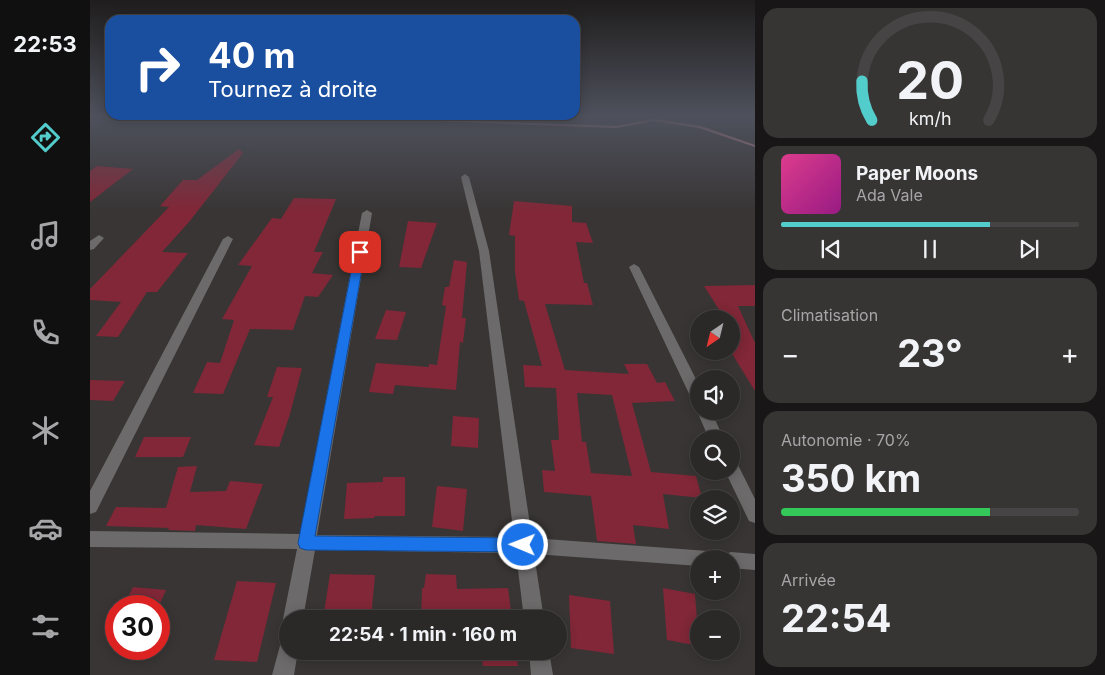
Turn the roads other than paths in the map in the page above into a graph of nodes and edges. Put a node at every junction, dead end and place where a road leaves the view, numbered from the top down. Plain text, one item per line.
1 (466, 177) dead end
2 (367, 213) dead end
3 (99, 238) dead end
4 (228, 239) dead end
5 (90, 247) edge
6 (634, 267) dead end
7 (690, 382) edge
8 (737, 480) edge
9 (90, 507) edge
10 (755, 516) edge
11 (90, 539) edge
12 (306, 543) junction
13 (523, 545) junction
14 (690, 558) edge
15 (740, 561) edge
16 (755, 562) edge
17 (295, 610) edge
18 (533, 610) edge
19 (286, 660) edge
20 (540, 660) edge
21 (283, 675) edge
22 (542, 675) edge

1 - 13 street
2 - 12 street
3 - 5 street
4 - 9 street
6 - 7 street
8 - 10 street
11 - 12 street
12 - 13 street
12 - 17 street
13 - 14 street
13 - 18 street
15 - 16 street
19 - 21 street
20 - 22 street

